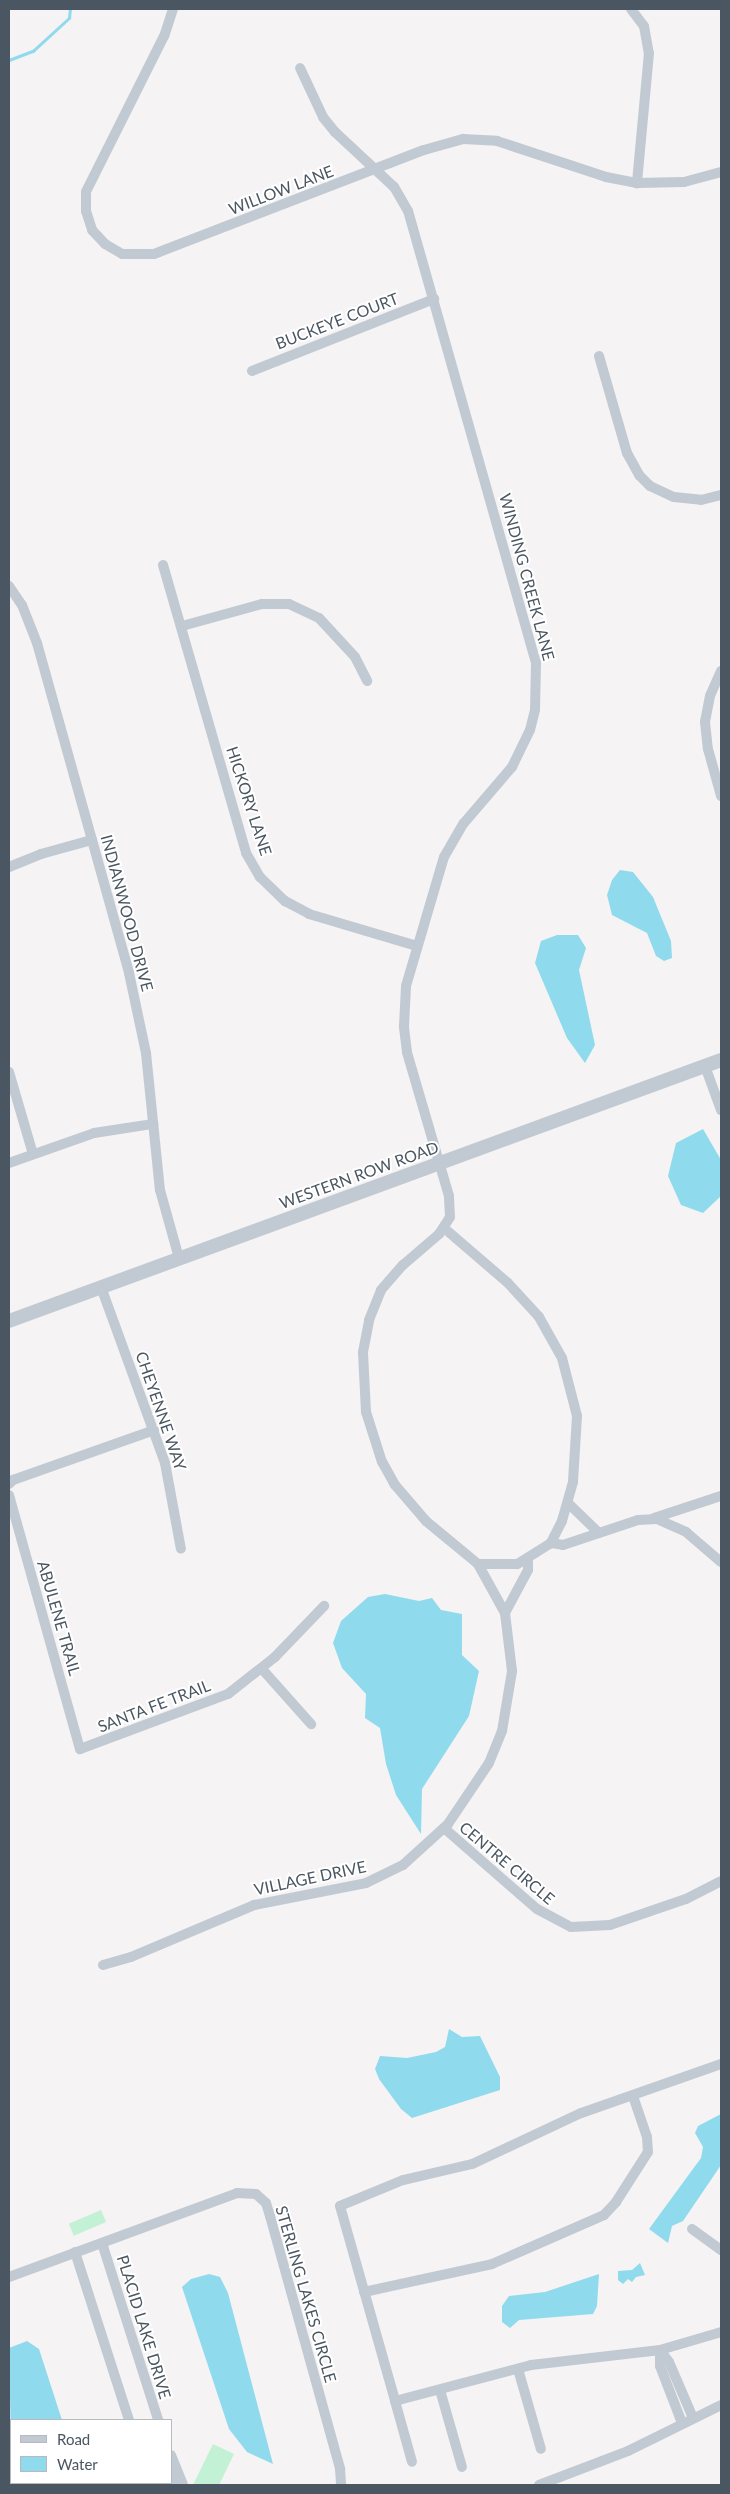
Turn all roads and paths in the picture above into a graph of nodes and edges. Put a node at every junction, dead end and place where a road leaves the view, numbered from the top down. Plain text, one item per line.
1 (173, 9) edge
2 (632, 9) edge
3 (300, 68) dead end
4 (376, 169) junction
5 (721, 172) edge
6 (637, 183) junction
7 (434, 299) junction
8 (599, 356) dead end
9 (252, 371) dead end
10 (721, 495) edge
11 (163, 565) dead end
12 (9, 586) edge
13 (182, 626) junction
14 (721, 671) edge
15 (367, 681) dead end
16 (721, 796) edge
17 (92, 840) junction
18 (9, 867) edge
19 (417, 946) junction
20 (721, 1060) edge
21 (705, 1066) junction
22 (9, 1072) edge
23 (721, 1110) edge
24 (153, 1124) junction
25 (33, 1154) junction
26 (9, 1163) edge
27 (440, 1165) junction
28 (444, 1228) junction
29 (180, 1258) junction
30 (101, 1287) junction
31 (9, 1321) edge
32 (154, 1430) junction
33 (9, 1484) edge
34 (9, 1494) edge
35 (721, 1496) edge
36 (568, 1503) junction
37 (651, 1518) junction
38 (599, 1533) junction
39 (551, 1543) junction
40 (181, 1549) dead end
41 (528, 1559) junction
42 (721, 1562) edge
43 (478, 1564) junction
44 (324, 1606) dead end
45 (505, 1613) junction
46 (262, 1669) junction
47 (311, 1724) dead end
48 (80, 1749) joint
49 (444, 1828) junction
50 (721, 1881) edge
51 (103, 1965) dead end
52 (721, 2064) edge
53 (633, 2096) junction
54 (692, 2229) dead end
55 (102, 2243) junction
56 (721, 2250) edge
57 (75, 2252) junction
58 (9, 2277) edge
59 (364, 2292) junction
60 (720, 2332) edge
61 (660, 2350) junction
62 (518, 2369) junction
63 (440, 2390) junction
64 (395, 2401) junction
65 (721, 2406) edge
66 (693, 2418) junction
67 (129, 2419) edge
68 (158, 2419) edge
69 (682, 2423) junction
70 (541, 2449) dead end
71 (172, 2458) edge
72 (412, 2462) dead end
73 (462, 2467) dead end
74 (183, 2485) edge
75 (341, 2485) edge
76 (539, 2485) edge

1 - 4 street, WILLOW LANE
2 - 6 street
3 - 4 street, WINDING CREEK LANE
4 - 6 street, WILLOW LANE
4 - 7 street, WINDING CREEK LANE
5 - 6 street, WILLOW LANE
7 - 9 street, BUCKEYE COURT
7 - 19 street, WINDING CREEK LANE
8 - 10 street
11 - 13 street, HICKORY LANE
12 - 17 street, INDIANWOOD DRIVE
13 - 15 street
13 - 19 street, HICKORY LANE
14 - 16 street
17 - 18 street
17 - 24 street, INDIANWOOD DRIVE
19 - 27 street, WINDING CREEK LANE
20 - 21 street, WESTERN ROW ROAD
21 - 23 street
21 - 27 street, WESTERN ROW ROAD
22 - 25 street
24 - 25 street
24 - 29 street, INDIANWOOD DRIVE
25 - 26 street
27 - 28 street
27 - 29 street, WESTERN ROW ROAD
28 - 36 street
28 - 43 street, VILLAGE DRIVE
29 - 30 street, WESTERN ROW ROAD
30 - 31 street, WESTERN ROW ROAD
30 - 32 street, CHEYENNE WAY
32 - 33 street
32 - 40 street, CHEYENNE WAY
34 - 48 street, ABULENE TRAIL
35 - 37 street
36 - 38 street
36 - 39 street
37 - 38 street
37 - 42 street
38 - 39 street
39 - 41 street
41 - 43 street
41 - 45 street
43 - 45 street, VILLAGE DRIVE
44 - 46 street, SANTA FE TRAIL
45 - 49 street, VILLAGE DRIVE
46 - 47 street
46 - 48 street, SANTA FE TRAIL
49 - 50 street, CENTRE CIRCLE
49 - 51 street, VILLAGE DRIVE
52 - 53 street
53 - 59 street
53 - 59 street
54 - 56 street
55 - 57 street, STERLING LAKES CIRCLE
55 - 68 street, PLACID LAKE DRIVE
55 - 75 street, STERLING LAKES CIRCLE
57 - 58 street, STERLING LAKES CIRCLE
57 - 67 street
59 - 64 street
60 - 61 street
61 - 62 street
61 - 66 street
61 - 69 street
62 - 63 street
62 - 70 street
63 - 64 street
63 - 73 street
64 - 72 street
65 - 66 street
66 - 69 street
69 - 76 street
71 - 74 street

